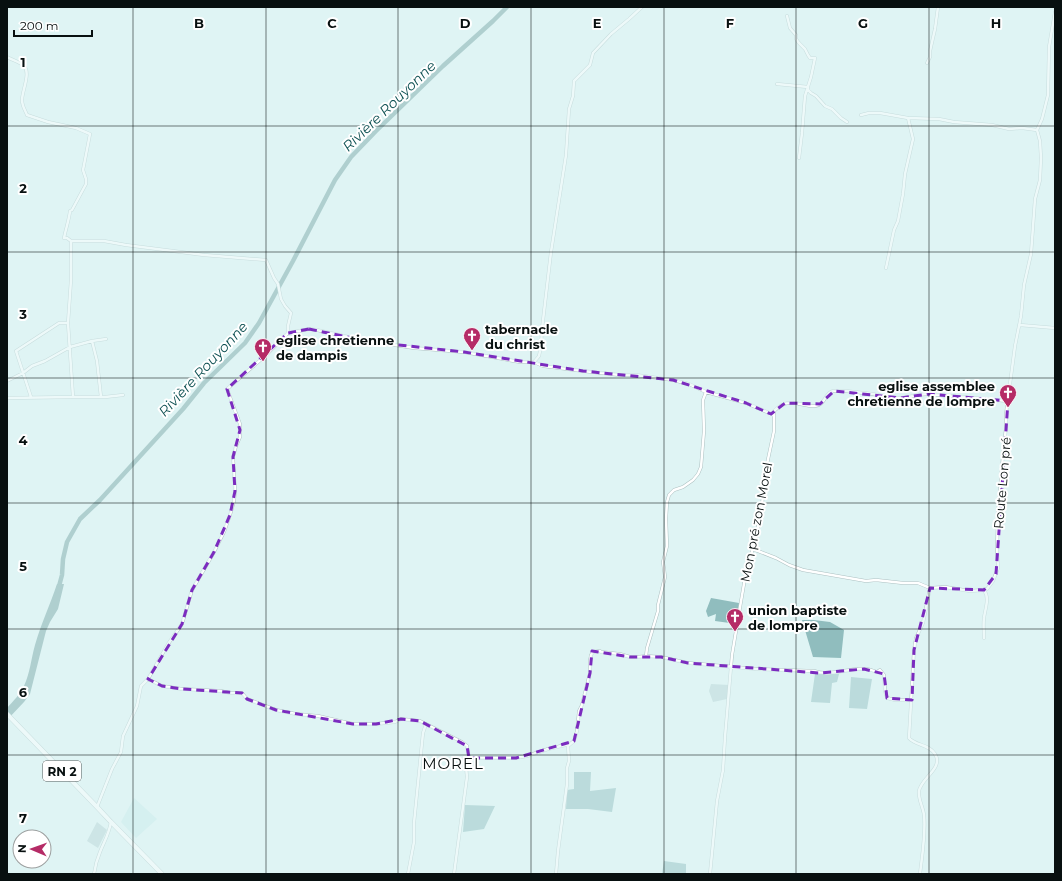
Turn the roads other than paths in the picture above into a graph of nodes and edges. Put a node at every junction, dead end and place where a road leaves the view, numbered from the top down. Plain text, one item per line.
1 (642, 7) edge
2 (938, 7) edge
3 (1055, 12) edge
4 (787, 16) dead end
5 (7, 57) edge
6 (927, 63) dead end
7 (777, 84) dead end
8 (808, 87) junction
9 (861, 115) dead end
10 (908, 118) junction
11 (847, 122) dead end
12 (1037, 130) junction
13 (799, 158) dead end
14 (70, 241) junction
15 (886, 268) dead end
16 (68, 324) junction
17 (1019, 325) junction
18 (1055, 328) edge
19 (288, 333) junction
20 (106, 339) dead end
21 (92, 341) junction
22 (70, 347) junction
23 (534, 362) junction
24 (23, 373) junction
25 (7, 381) edge
26 (706, 392) junction
27 (123, 395) dead end
28 (74, 396) junction
29 (101, 397) junction
30 (7, 398) edge
31 (31, 398) junction
32 (1008, 401) junction
33 (774, 415) junction
34 (753, 549) junction
35 (930, 588) junction
36 (984, 590) junction
37 (984, 638) dead end
38 (646, 656) junction
39 (731, 666) junction
40 (148, 679) junction
41 (912, 700) junction
42 (7, 714) edge
43 (426, 724) junction
44 (570, 744) junction
45 (469, 758) junction
46 (97, 807) junction
47 (111, 822) junction
48 (94, 874) edge
49 (162, 874) edge
50 (408, 874) edge
51 (454, 874) edge
52 (556, 874) edge
53 (710, 874) edge
54 (920, 874) edge

1 - 23 street
2 - 6 street
3 - 12 street
4 - 8 street
5 - 14 street
7 - 8 street
8 - 11 street
8 - 13 street
9 - 10 street
10 - 12 street
10 - 15 street
12 - 17 street, Route Lon pré
14 - 16 street
14 - 19 street
16 - 22 street
16 - 24 street
17 - 18 street
17 - 32 street, Route Lon pré
19 - 23 street
19 - 40 street
20 - 21 street
21 - 22 street
21 - 29 street
22 - 24 street
22 - 28 street
23 - 26 street
24 - 25 street
24 - 31 street
26 - 33 street
26 - 38 street
27 - 29 street
28 - 29 street
28 - 31 street
30 - 31 street
32 - 33 street
32 - 36 street, Route Lon pré
33 - 34 street, Mon pré zon Morel
34 - 35 street
34 - 39 street, Mon pré zon Morel
35 - 36 street
35 - 41 street
36 - 37 street
38 - 39 street
38 - 44 street
39 - 41 street
39 - 53 street, Mon pré zon Morel
40 - 43 street
40 - 46 street
41 - 54 street
42 - 46 main road, RN 2
43 - 45 street
43 - 50 street
44 - 45 street
44 - 52 street
45 - 51 street
46 - 47 main road, RN 2
47 - 48 street
47 - 49 main road, RN 2

